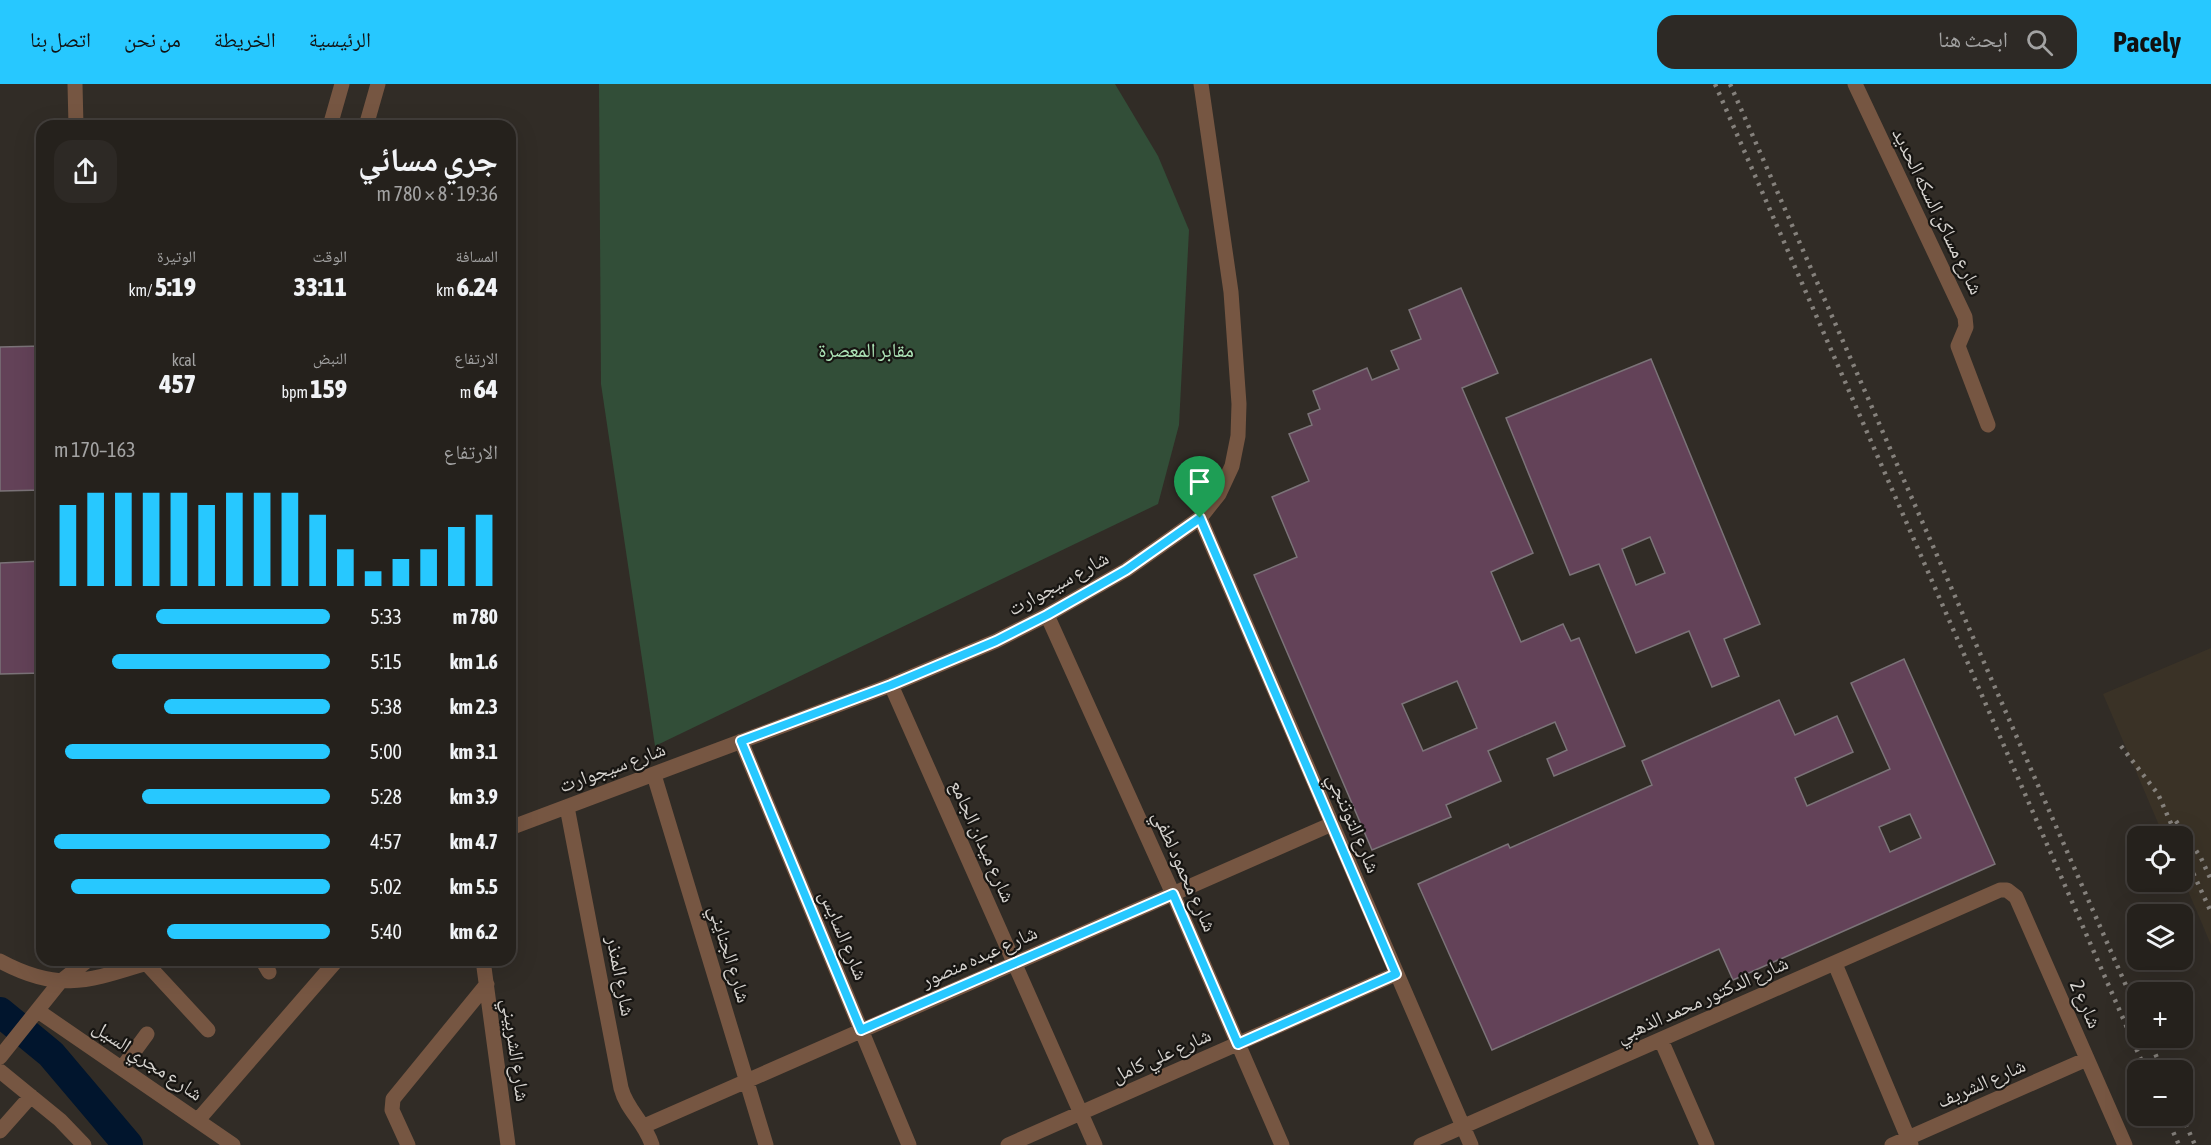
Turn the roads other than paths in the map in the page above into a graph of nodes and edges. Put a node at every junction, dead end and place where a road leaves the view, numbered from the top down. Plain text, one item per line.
1 (75, 84) edge
2 (342, 84) edge
3 (378, 84) edge
4 (1201, 84) edge
5 (1855, 84) edge
6 (76, 120) edge
7 (332, 120) edge
8 (368, 120) edge
9 (1988, 425) dead end
10 (1200, 518) junction
11 (1047, 615) junction
12 (891, 685) junction
13 (741, 741) junction
14 (654, 775) junction
15 (567, 807) junction
16 (1332, 824) junction
17 (516, 826) edge
18 (2000, 890) joint
19 (1173, 894) junction
20 (0, 961) edge
21 (1014, 963) junction
22 (1834, 964) junction
23 (80, 966) edge
24 (138, 966) edge
25 (155, 966) edge
26 (332, 966) edge
27 (484, 966) edge
28 (1396, 974) junction
29 (60, 982) junction
30 (487, 984) junction
31 (34, 1016) junction
32 (208, 1030) dead end
33 (861, 1030) junction
34 (147, 1034) dead end
35 (1661, 1040) junction
36 (1238, 1044) junction
37 (2, 1055) edge
38 (2087, 1059) junction
39 (122, 1068) junction
40 (0, 1071) edge
41 (746, 1081) junction
42 (31, 1096) junction
43 (1081, 1113) junction
44 (198, 1120) junction
45 (644, 1126) junction
46 (1463, 1127) junction
47 (0, 1131) edge
48 (1909, 1142) edge
49 (84, 1145) edge
50 (233, 1145) edge
51 (408, 1145) edge
52 (508, 1145) edge
53 (652, 1145) edge
54 (766, 1145) edge
55 (909, 1145) edge
56 (1008, 1145) edge
57 (1095, 1145) edge
58 (1282, 1145) edge
59 (1421, 1145) edge
60 (1471, 1145) edge
61 (1707, 1145) edge
62 (1892, 1145) edge
63 (2125, 1145) edge

1 - 6 street
2 - 7 street
3 - 8 street
4 - 10 street, شارع سيجوارت
5 - 9 street, شارع مساكن السكه الحديد
10 - 11 street, شارع سيجوارت
10 - 16 street, شارع التوتنجي
11 - 12 street, شارع سيجوارت
11 - 19 street, شارع محمود لطفي
12 - 13 street, شارع سيجوارت
12 - 21 street, شارع ميدان الجامع
13 - 14 street, شارع سيجوارت
13 - 33 street, شارع السايس
14 - 15 street, شارع سيجوارت
14 - 41 street, شارع الجنايني
15 - 17 street, شارع سيجوارت
15 - 45 street, شارع المنذر
16 - 19 street, شارع عبده منصور
16 - 28 street, شارع التوتنجي
18 - 22 street, شارع الدكتور محمد الذهبي
18 - 38 street, شارع 2
19 - 21 street, شارع عبده منصور
19 - 36 street, شارع محمود لطفي
20 - 29 street
21 - 33 street, شارع عبده منصور
21 - 43 street, شارع ميدان الجامع
22 - 35 street, شارع الدكتور محمد الذهبي
22 - 48 street
23 - 29 street
24 - 29 street
25 - 32 street
26 - 44 street
27 - 30 street, شارع الشربيني
28 - 36 street, شارع علي كامل
28 - 46 street, شارع التوتنجي
29 - 31 street
30 - 51 street
30 - 52 street, شارع الشربيني
31 - 37 street
31 - 39 street, شارع مجري السيل
33 - 41 street, شارع عبده منصور
33 - 55 street, شارع السايس
34 - 39 street
35 - 46 street, شارع الدكتور محمد الذهبي
35 - 61 street
36 - 43 street, شارع علي كامل
36 - 58 street, شارع محمود لطفي
38 - 48 street, شارع الشريف
38 - 63 street, شارع 2
39 - 44 street, شارع مجري السيل
40 - 42 street
41 - 45 street, شارع عبده منصور
41 - 54 street, شارع الجنايني
42 - 47 street
42 - 49 street
43 - 56 street, شارع علي كامل
43 - 57 street, شارع ميدان الجامع
44 - 50 street, شارع مجري السيل
45 - 53 street, شارع المنذر
46 - 59 street, شارع الدكتور محمد الذهبي
46 - 60 street, شارع التوتنجي
48 - 62 street, شارع الشريف

